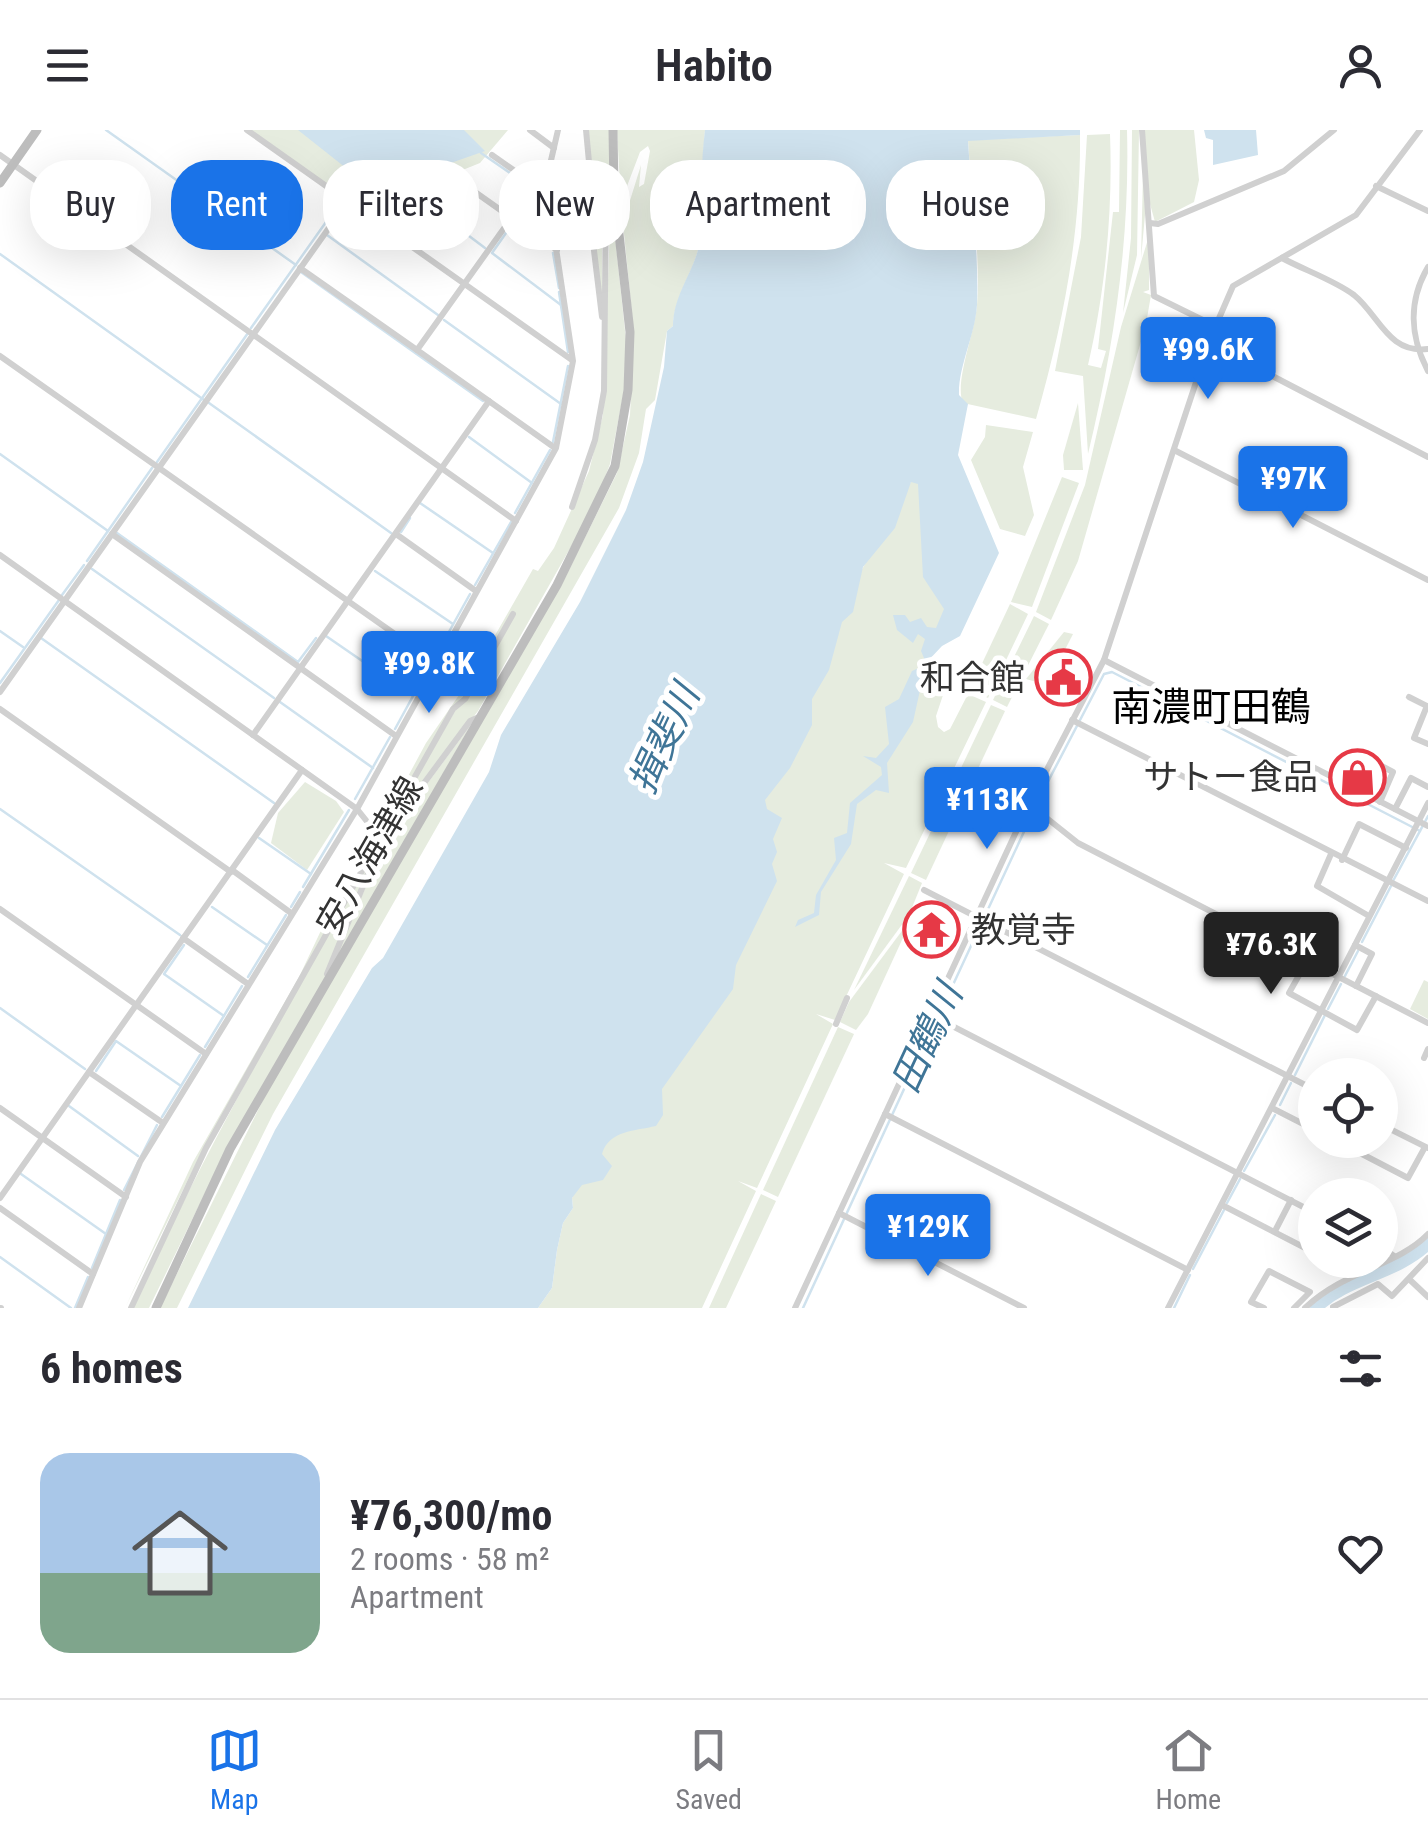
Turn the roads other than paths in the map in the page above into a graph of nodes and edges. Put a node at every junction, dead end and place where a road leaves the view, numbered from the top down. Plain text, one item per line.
1 (37, 130) edge
2 (247, 130) edge
3 (530, 130) edge
4 (558, 130) edge
5 (586, 130) edge
6 (613, 130) edge
7 (1142, 130) edge
8 (1334, 130) edge
9 (1420, 130) edge
10 (554, 148) junction
11 (492, 155) dead end
12 (0, 156) edge
13 (499, 160) edge
14 (551, 160) edge
15 (614, 160) edge
16 (13, 165) junction
17 (0, 183) edge
18 (323, 184) edge
19 (1376, 186) junction
20 (1428, 211) edge
21 (1150, 223) junction
22 (323, 233) edge
23 (499, 235) edge
24 (416, 250) edge
25 (557, 250) edge
26 (606, 250) edge
27 (621, 250) edge
28 (1281, 258) junction
29 (1428, 267) edge
30 (300, 268) junction
31 (464, 284) junction
32 (1215, 326) junction
33 (606, 328) junction
34 (253, 334) junction
35 (1210, 340) dead end
36 (417, 350) junction
37 (1418, 350) junction
38 (1428, 350) edge
39 (0, 356) edge
40 (573, 361) junction
41 (1428, 372) edge
42 (490, 401) junction
43 (556, 448) junction
44 (1174, 450) junction
45 (1428, 457) edge
46 (159, 468) junction
47 (442, 468) junction
48 (572, 507) dead end
49 (516, 521) junction
50 (112, 534) junction
51 (396, 534) junction
52 (0, 555) edge
53 (1428, 580) edge
54 (476, 592) junction
55 (65, 601) junction
56 (347, 602) junction
57 (512, 614) dead end
58 (1104, 660) junction
59 (436, 663) junction
60 (300, 668) junction
61 (0, 692) edge
62 (1410, 697) dead end
63 (1428, 706) edge
64 (0, 709) edge
65 (480, 717) junction
66 (1076, 722) junction
67 (253, 735) junction
68 (396, 736) junction
69 (1428, 744) edge
70 (1362, 756) dead end
71 (302, 770) junction
72 (1428, 788) edge
73 (1380, 802) junction
74 (1428, 804) edge
75 (1033, 806) junction
76 (357, 808) junction
77 (1395, 810) junction
78 (1422, 824) edge
79 (381, 839) junction
80 (1406, 848) junction
81 (1332, 854) junction
82 (1342, 860) junction
83 (232, 871) junction
84 (1387, 881) junction
85 (924, 890) dead end
86 (1428, 901) edge
87 (0, 908) edge
88 (291, 913) junction
89 (1370, 916) junction
90 (981, 918) junction
91 (183, 938) junction
92 (1355, 945) junction
93 (1307, 961) junction
94 (1338, 977) junction
95 (248, 984) junction
96 (1356, 986) junction
97 (326, 990) junction
98 (1376, 996) junction
99 (847, 998) dead end
100 (136, 1005) junction
101 (1321, 1012) junction
102 (935, 1017) junction
103 (1428, 1023) edge
104 (836, 1024) dead end
105 (1428, 1049) edge
106 (206, 1054) junction
107 (1424, 1058) dead end
108 (89, 1072) junction
109 (1289, 1076) junction
110 (1298, 1081) edge
111 (0, 1108) edge
112 (1272, 1108) junction
113 (889, 1116) junction
114 (1298, 1121) edge
115 (164, 1123) junction
116 (1398, 1133) edge
117 (42, 1138) junction
118 (1426, 1148) edge
119 (1370, 1158) edge
120 (1239, 1173) junction
121 (126, 1197) junction
122 (0, 1198) edge
123 (1291, 1200) junction
124 (1298, 1204) edge
125 (1222, 1205) junction
126 (0, 1208) edge
127 (840, 1213) junction
128 (1275, 1232) junction
129 (1428, 1234) edge
130 (1298, 1243) edge
131 (1398, 1253) edge
132 (1428, 1258) edge
133 (1188, 1270) junction
134 (93, 1274) junction
135 (1347, 1278) edge
136 (1409, 1279) junction
137 (1428, 1297) edge
138 (1333, 1307) edge
139 (79, 1308) edge
140 (131, 1308) edge
141 (156, 1308) edge
142 (795, 1308) edge
143 (1024, 1308) edge
144 (1168, 1308) edge
145 (1264, 1308) edge
146 (1294, 1308) edge
147 (1305, 1308) edge

1 - 16 main road
2 - 18 street
3 - 10 street
4 - 10 street
5 - 33 street
6 - 15 main road, 安八海津線
7 - 21 street
8 - 21 street
9 - 19 street
10 - 14 street
11 - 13 street
12 - 16 street
16 - 17 main road
16 - 34 street
19 - 20 street
19 - 28 street
21 - 32 street
22 - 30 street
23 - 31 street
24 - 31 street
25 - 40 street
26 - 33 street
27 - 65 main road, 安八海津線
28 - 32 street
28 - 37 street
29 - 37 street
30 - 34 street
30 - 36 street
31 - 36 street
31 - 40 street
32 - 35 street
33 - 48 street
34 - 46 street
34 - 47 street
36 - 42 street
37 - 38 street
37 - 41 street
39 - 46 street
40 - 43 street
42 - 43 street
42 - 47 street
43 - 49 street
44 - 45 street
44 - 53 street
44 - 58 street
46 - 50 street
46 - 56 street
47 - 49 street
47 - 51 street
49 - 54 street
50 - 55 street
50 - 60 street
51 - 54 street
51 - 56 street
52 - 55 street
54 - 59 street
55 - 61 street
55 - 67 street
56 - 59 street
56 - 60 street
57 - 79 street
58 - 66 street
58 - 73 street
59 - 68 street
60 - 67 street
60 - 68 street
62 - 63 street
63 - 69 street
64 - 83 street
65 - 79 street
65 - 97 main road, 安八海津線
66 - 75 street
66 - 81 street
67 - 71 street
68 - 76 street
70 - 73 street
71 - 76 street
71 - 83 street
72 - 77 street
73 - 77 street
74 - 78 street
75 - 90 street
75 - 93 street
76 - 79 street
76 - 88 street
77 - 78 street
78 - 80 street
79 - 97 street
79 - 140 street
80 - 82 street
80 - 84 street
81 - 82 street
81 - 89 street
82 - 84 street
83 - 88 street
83 - 91 street
84 - 86 street
84 - 89 street
85 - 90 street
87 - 100 street
88 - 95 street
89 - 92 street
90 - 102 street
90 - 109 street
91 - 95 street
91 - 100 street
92 - 94 street
92 - 96 street
93 - 94 street
93 - 101 street
94 - 96 street
94 - 101 street
95 - 106 street
96 - 98 street
97 - 141 main road, 安八海津線
98 - 101 street
98 - 103 street
99 - 104 street
100 - 106 street
100 - 108 street
101 - 109 street
102 - 113 street
102 - 120 street
105 - 107 street
106 - 115 street
108 - 115 street
108 - 117 street
109 - 110 street
109 - 112 street
111 - 117 street
112 - 114 street
112 - 120 street
113 - 127 street
113 - 133 street
115 - 121 street
116 - 118 street
117 - 121 street
117 - 122 street
118 - 119 street
120 - 123 street
120 - 125 street
121 - 134 street
123 - 124 street
123 - 128 street
125 - 128 street
125 - 133 street
126 - 134 street
127 - 142 street
127 - 143 street
128 - 130 street
129 - 131 street
132 - 136 street
133 - 144 street
134 - 139 street
135 - 147 street
136 - 137 street
136 - 138 street
145 - 146 street

